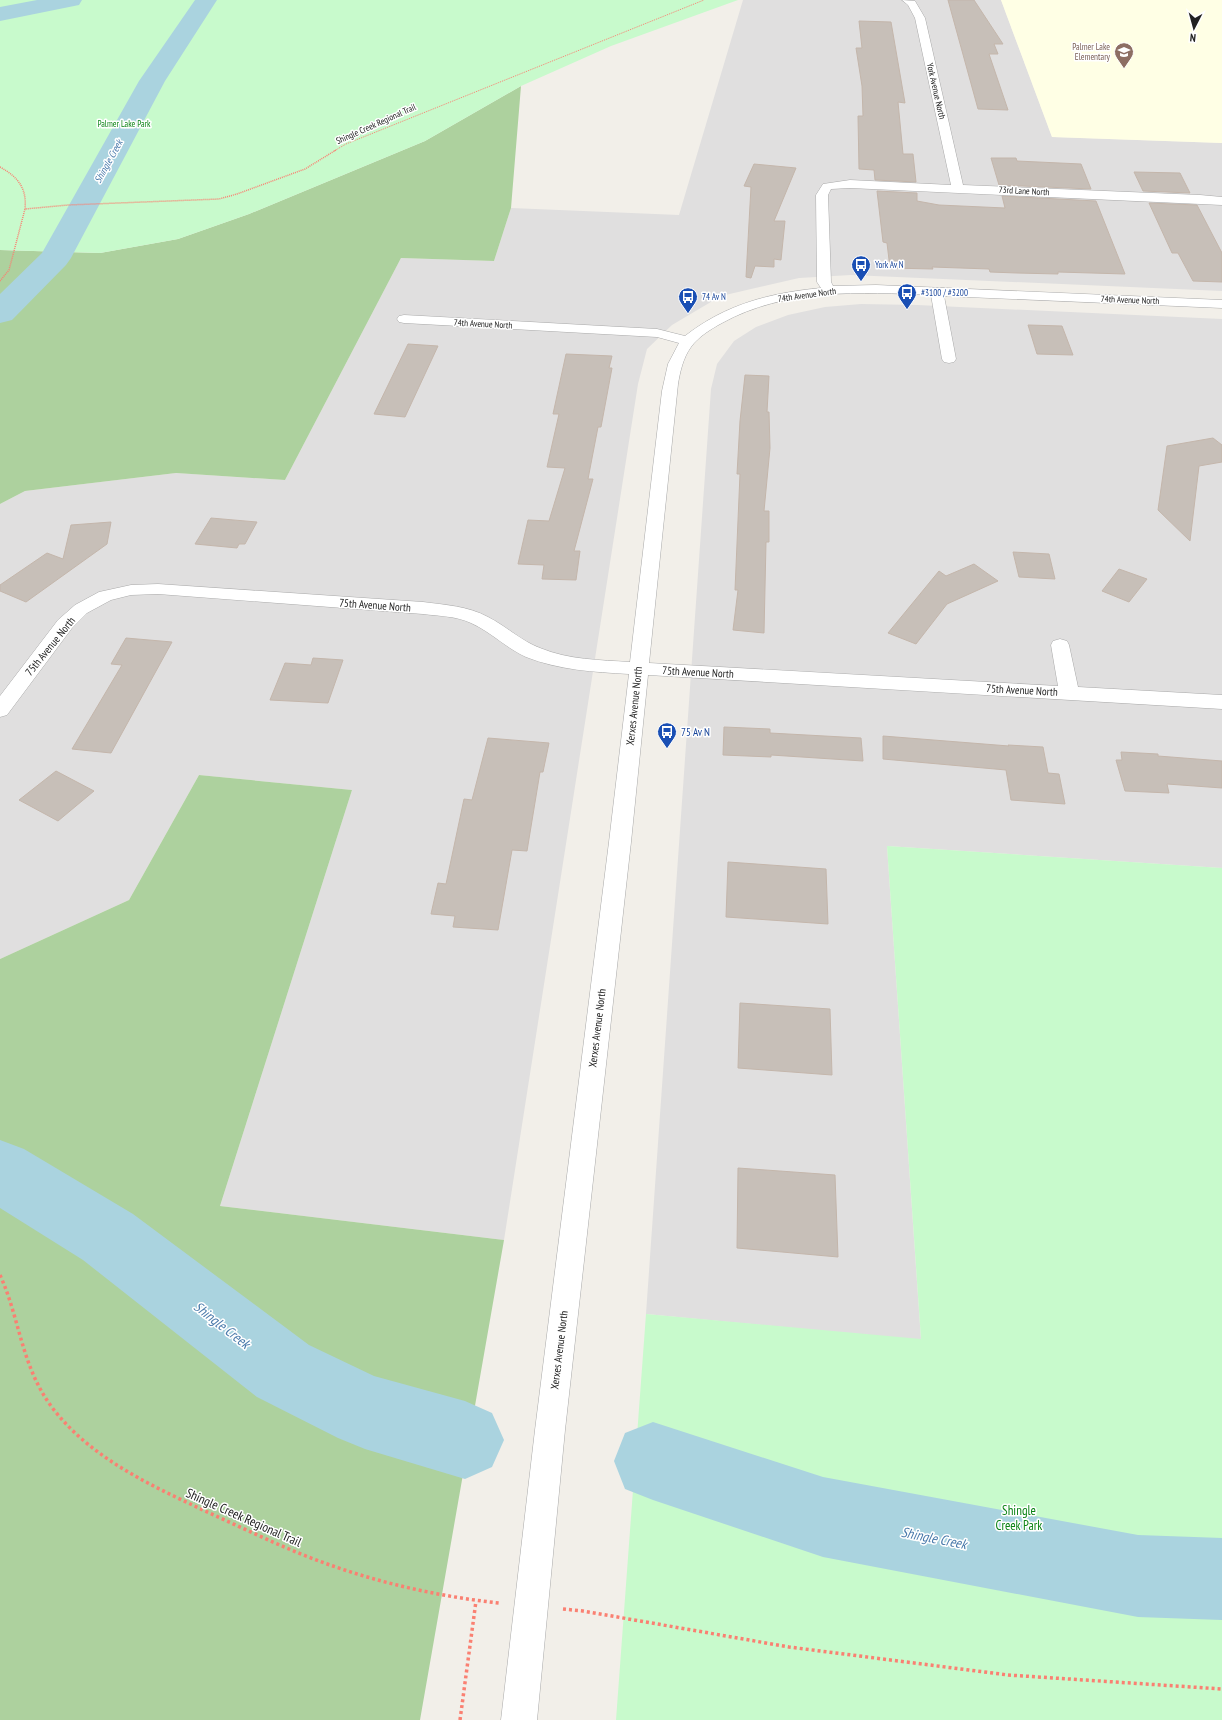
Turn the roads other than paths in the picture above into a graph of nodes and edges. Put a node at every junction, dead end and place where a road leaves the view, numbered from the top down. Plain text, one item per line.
1 (906, 0) edge
2 (958, 188) junction
3 (1222, 201) edge
4 (829, 290) junction
5 (937, 292) junction
6 (1222, 304) edge
7 (404, 319) dead end
8 (689, 341) junction
9 (948, 359) dead end
10 (1060, 645) dead end
11 (638, 668) junction
12 (1069, 693) junction
13 (1222, 702) edge
14 (0, 710) edge
15 (519, 1720) edge

1 - 2 street, York Avenue North
2 - 3 street, 73rd Lane North
2 - 4 street, 73rd Lane North
4 - 5 street, 74th Avenue North
4 - 8 street, 74th Avenue North
5 - 6 street, 74th Avenue North
5 - 9 street
7 - 8 street, 74th Avenue North
8 - 11 street, Xerxes Avenue North
10 - 12 street
11 - 12 street, 75th Avenue North
11 - 14 street, 75th Avenue North
11 - 15 street, Xerxes Avenue North
12 - 13 street, 75th Avenue North

